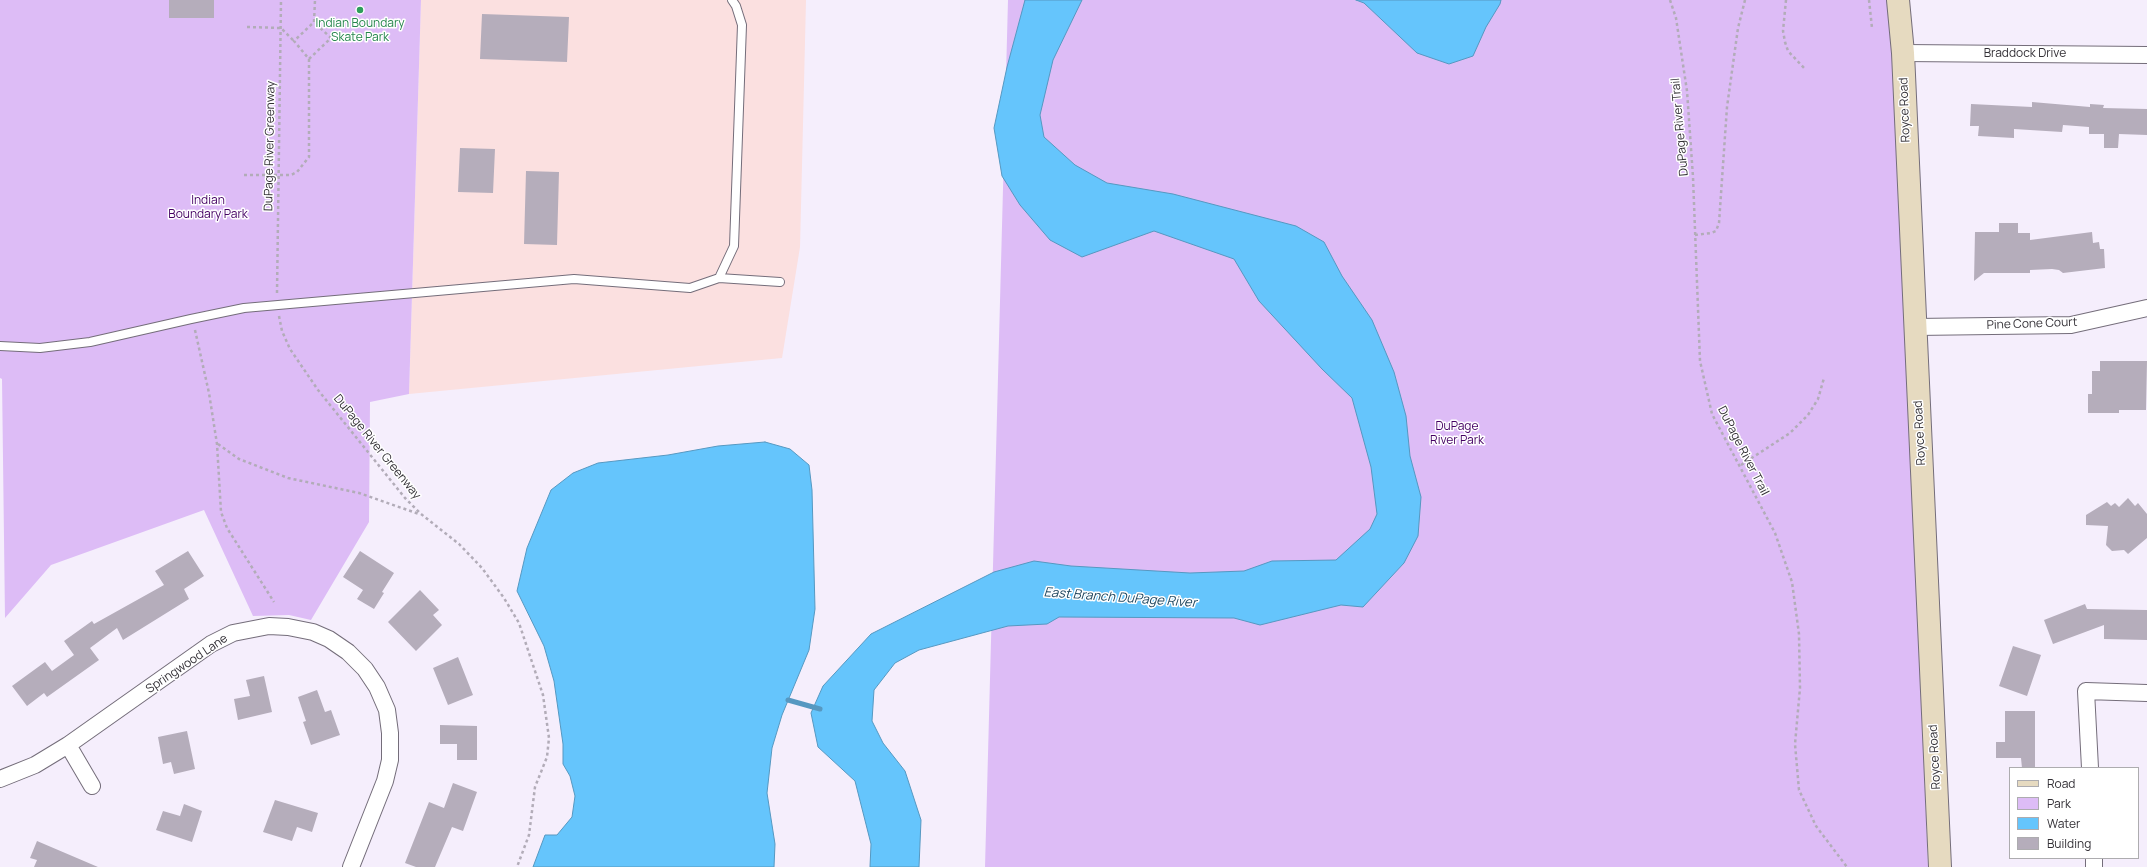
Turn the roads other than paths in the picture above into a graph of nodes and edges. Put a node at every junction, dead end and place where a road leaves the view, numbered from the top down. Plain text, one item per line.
1 (732, 0) edge
2 (1898, 0) edge
3 (1903, 53) junction
4 (2147, 55) edge
5 (719, 278) junction
6 (780, 282) dead end
7 (2147, 308) edge
8 (1915, 328) junction
9 (0, 346) edge
10 (2147, 693) edge
11 (68, 745) junction
12 (2090, 767) edge
13 (0, 779) edge
14 (92, 786) dead end
15 (351, 867) edge
16 (1940, 867) edge

1 - 5 lane
2 - 3 street, Royce Road
3 - 4 street, Braddock Drive
3 - 8 street, Royce Road
5 - 6 lane
5 - 9 lane
7 - 8 street, Pine Cone Court
8 - 16 street, Royce Road
10 - 12 street
11 - 13 street, Springwood Lane
11 - 14 street
11 - 15 street, Springwood Lane

